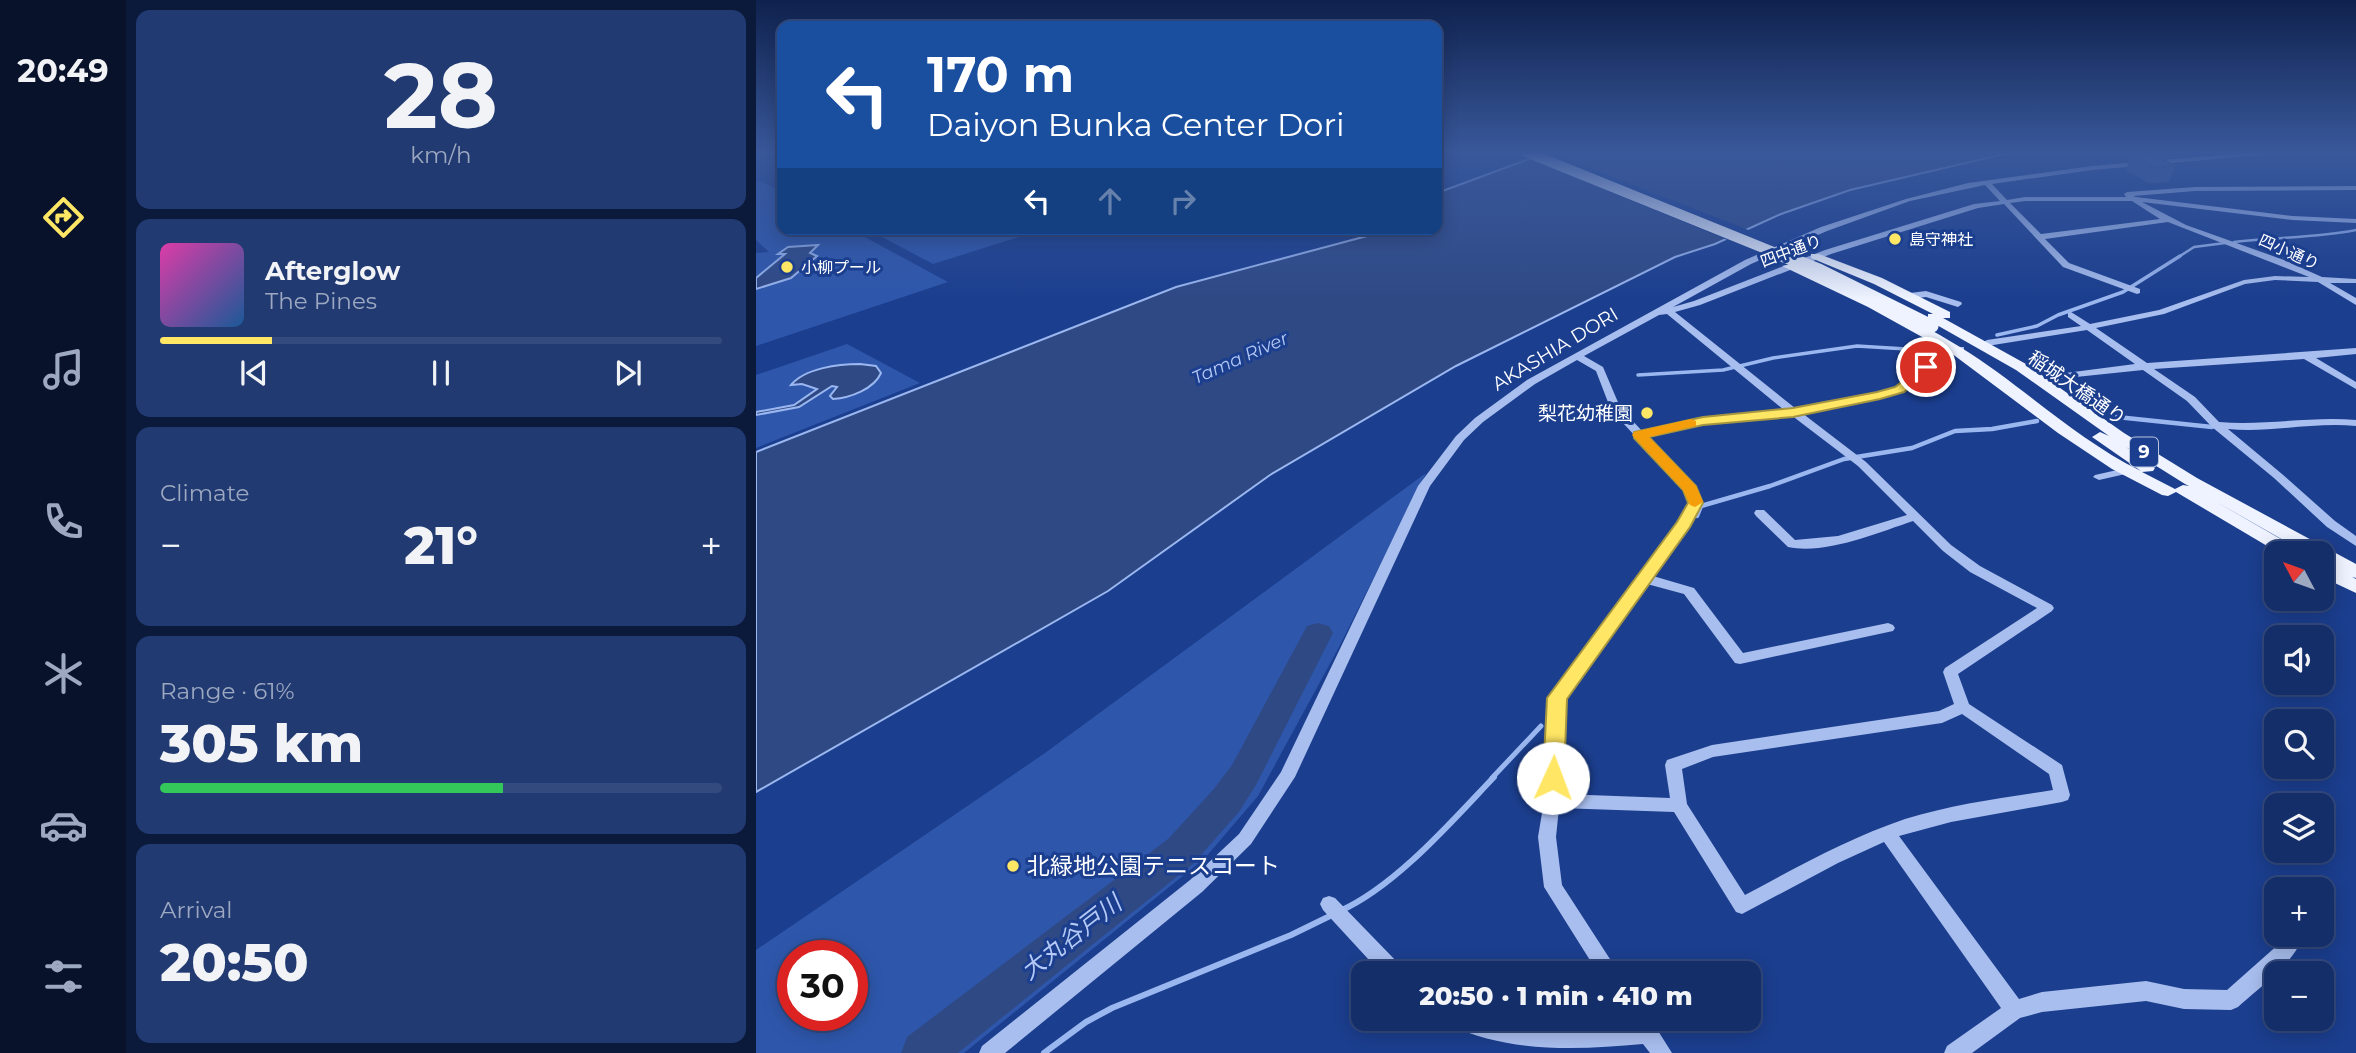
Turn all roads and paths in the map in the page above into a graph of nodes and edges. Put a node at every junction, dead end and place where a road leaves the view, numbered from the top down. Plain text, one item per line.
1 (1647, 201) edge
2 (1660, 201) edge
3 (1905, 201) edge
4 (2012, 201) edge
5 (2136, 201) edge
6 (2149, 201) edge
7 (2005, 202) junction
8 (2169, 220) junction
9 (2356, 221) edge
10 (2039, 237) junction
11 (1815, 256) junction
12 (1788, 266) junction
13 (1853, 271) junction
14 (1821, 279) junction
15 (2317, 280) junction
16 (2356, 281) edge
17 (2137, 291) dead end
18 (1910, 296) junction
19 (2356, 302) edge
20 (1958, 304) dead end
21 (1670, 312) junction
22 (1654, 313) junction
23 (2071, 315) dead end
24 (1932, 321) junction
25 (2090, 327) junction
26 (1971, 344) junction
27 (2356, 351) edge
28 (1577, 356) junction
29 (2307, 357) junction
30 (2146, 367) junction
31 (2050, 378) junction
32 (2356, 386) edge
33 (1793, 412) junction
34 (2356, 423) edge
35 (2216, 425) junction
36 (1639, 435) junction
37 (2126, 471) junction
38 (2099, 477) dead end
39 (2191, 481) junction
40 (2168, 491) junction
41 (1760, 513) dead end
42 (1914, 517) junction
43 (2269, 541) edge
44 (2283, 541) edge
45 (2298, 541) edge
46 (2356, 542) edge
47 (2264, 547) edge
48 (2334, 561) edge
49 (2334, 568) edge
50 (2356, 572) edge
51 (2334, 575) edge
52 (1643, 578) junction
53 (2356, 580) edge
54 (2334, 586) edge
55 (2356, 587) edge
56 (2356, 597) edge
57 (1888, 628) dead end
58 (1963, 707) junction
59 (1552, 801) junction
60 (1679, 805) junction
61 (1887, 833) junction
62 (1329, 904) dead end
63 (1344, 921) joint
64 (2288, 947) edge
65 (1382, 961) edge
66 (1601, 961) edge
67 (2015, 1010) junction
68 (1492, 1031) edge
69 (1626, 1031) edge
70 (1647, 1031) edge
71 (989, 1053) edge
72 (1662, 1053) edge
73 (1954, 1053) edge

1 - 24 main road, 9, bridge
2 - 24 main road, 9, bridge
3 - 22 street, AKASHIA DORI
4 - 7 street, 四中通り
5 - 8 street, 四小通り
6 - 9 street, 四中通り
7 - 10 street
7 - 11 street, 四中通り
8 - 10 street
8 - 15 street, 四小通り
10 - 17 street
11 - 12 street, 四中通り
11 - 13 main road
12 - 14 main road
12 - 21 street, 四中通り
13 - 14 street
13 - 18 main road
14 - 26 main road
15 - 16 street
15 - 19 street, 四小通り
15 - 25 street
18 - 20 street
18 - 26 main road
21 - 22 street, 四中通り
21 - 33 street
22 - 28 street, AKASHIA DORI
23 - 25 street
24 - 26 main road, 9
25 - 26 street
25 - 30 street
26 - 31 main road
26 - 33 street
26 - 37 main road
26 - 39 main road, 9
26 - 40 main road, 9
26 - 43 main road, 稲城大橋通り / 9
26 - 44 main road, 稲城大橋通り / 9
27 - 29 street
28 - 36 street
28 - 71 street, AKASHIA DORI
29 - 30 street
29 - 32 street
30 - 31 street
30 - 35 street
31 - 39 main road
33 - 36 street
33 - 42 street
34 - 35 street
35 - 46 street
36 - 52 street
37 - 38 street
37 - 40 main road
39 - 45 main road, 9
40 - 47 main road, 9
41 - 42 street
42 - 58 street
48 - 50 main road, 9
49 - 53 main road
51 - 55 main road
52 - 57 street
52 - 59 street
54 - 56 main road
58 - 60 street
58 - 61 street
59 - 60 street
59 - 66 street
60 - 61 street
61 - 67 street
62 - 63 street
63 - 65 street
64 - 67 street
67 - 73 street
68 - 69 street
70 - 72 street

